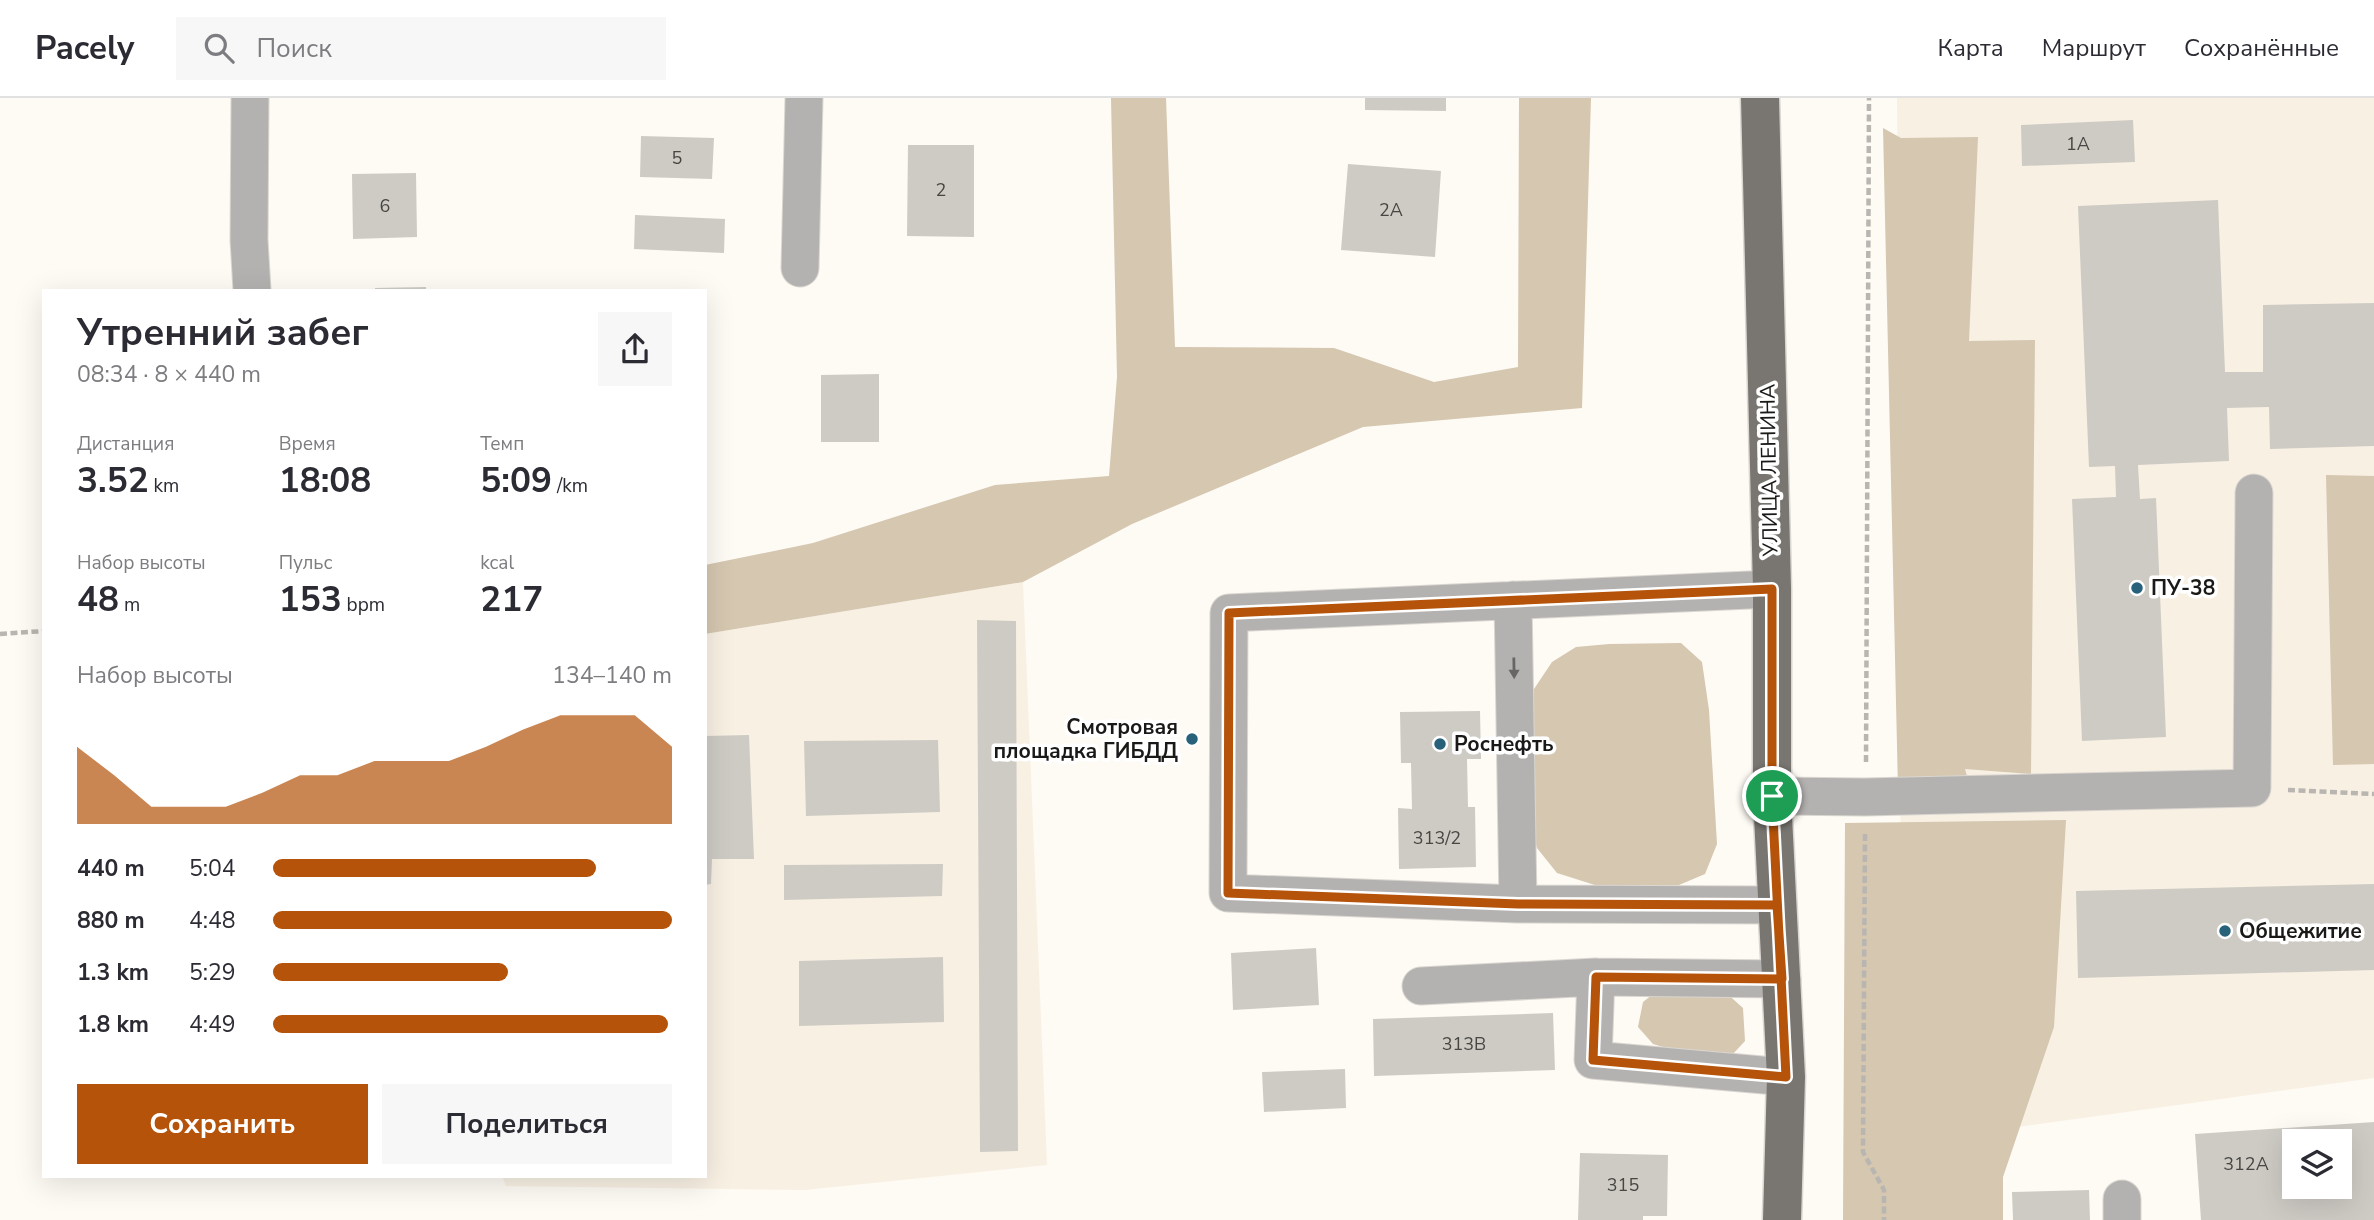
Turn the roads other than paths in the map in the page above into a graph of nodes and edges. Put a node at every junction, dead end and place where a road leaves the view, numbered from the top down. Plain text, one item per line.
1 (250, 98) edge
2 (804, 98) edge
3 (1760, 98) edge
4 (800, 268) dead end
5 (253, 289) edge
6 (2254, 493) dead end
7 (1772, 589) junction
8 (1513, 600) junction
9 (1772, 796) junction
10 (1518, 904) junction
11 (1777, 905) junction
12 (1596, 977) junction
13 (1782, 979) junction
14 (1421, 986) dead end
15 (1786, 1077) junction
16 (1782, 1220) edge

1 - 5 street
2 - 4 street
3 - 7 main road, УЛИЦА ЛЕНИНА
6 - 9 street
7 - 8 street
7 - 9 main road, УЛИЦА ЛЕНИНА
8 -> 10 street
8 - 10 street
9 - 11 main road, УЛИЦА ЛЕНИНА
10 - 11 street
11 - 13 main road, УЛИЦА ЛЕНИНА
12 - 13 street
12 - 14 street
12 - 15 street
13 - 15 main road, УЛИЦА ЛЕНИНА
15 - 16 main road, УЛИЦА ЛЕНИНА

